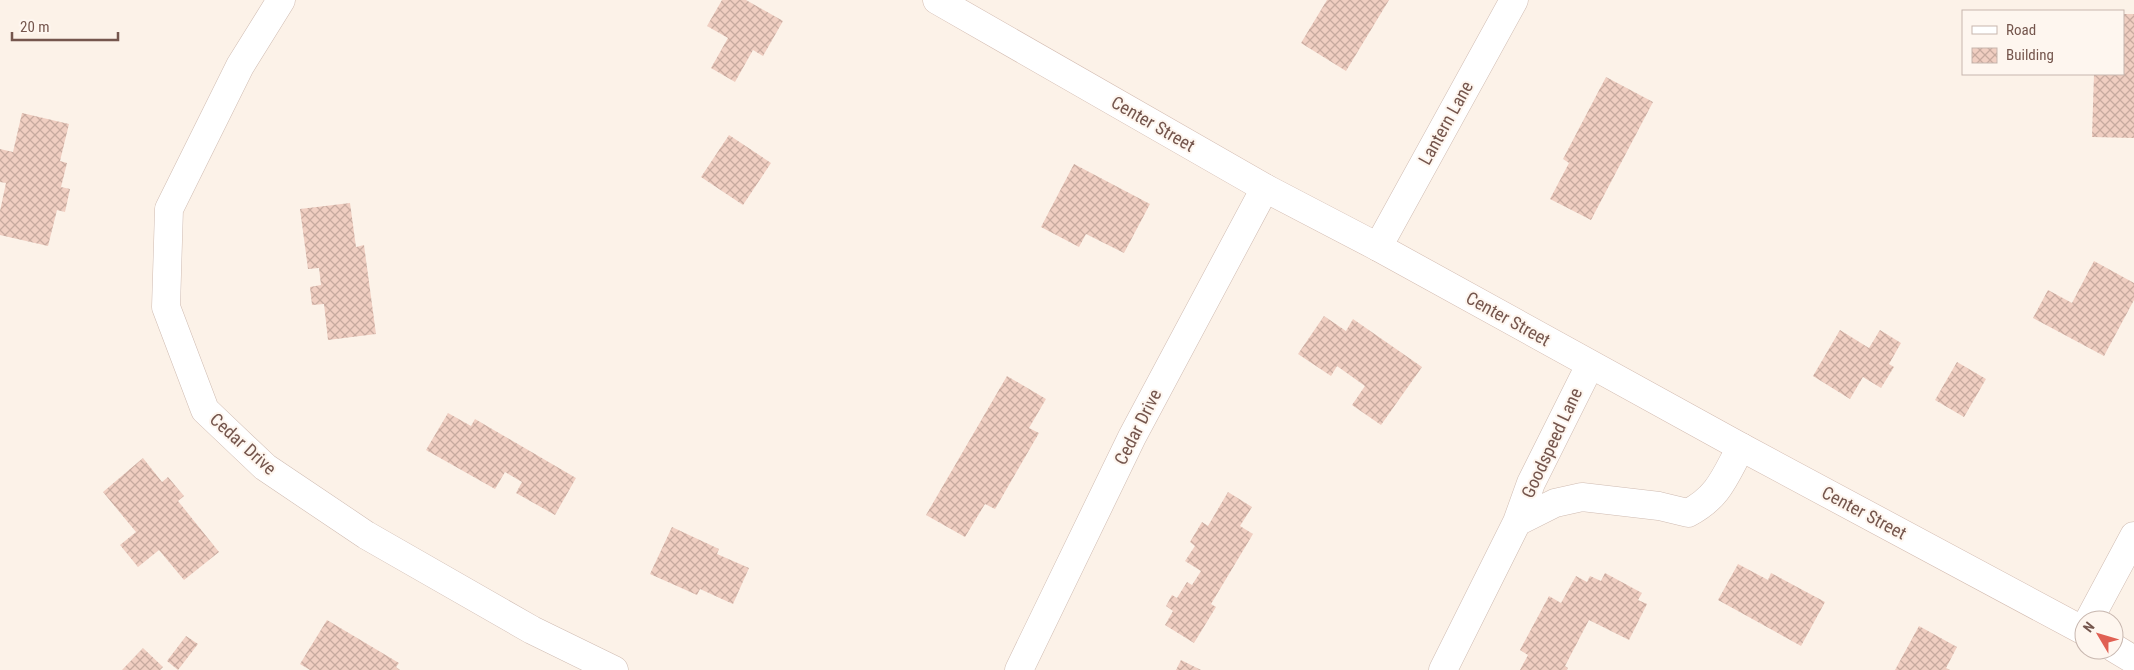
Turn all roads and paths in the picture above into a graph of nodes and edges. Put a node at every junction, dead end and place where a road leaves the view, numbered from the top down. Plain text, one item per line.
1 (281, 0) edge
2 (937, 0) edge
3 (1514, 0) edge
4 (1266, 188) junction
5 (1378, 246) junction
6 (1590, 365) junction
7 (1741, 447) junction
8 (1517, 522) junction
9 (2134, 536) edge
10 (2095, 610) edge
11 (2074, 625) edge
12 (614, 670) edge
13 (1019, 670) edge
14 (1443, 670) edge

1 - 12 street, Cedar Drive
2 - 4 street, Center Street
3 - 5 street, Lantern Lane
4 - 5 street, Center Street
4 - 13 street, Cedar Drive
5 - 6 street, Center Street
6 - 7 street, Center Street
6 - 8 street, Goodspeed Lane
7 - 8 street, Goodspeed Lane
7 - 11 street, Center Street
8 - 14 street, Goodspeed Lane
9 - 10 street

